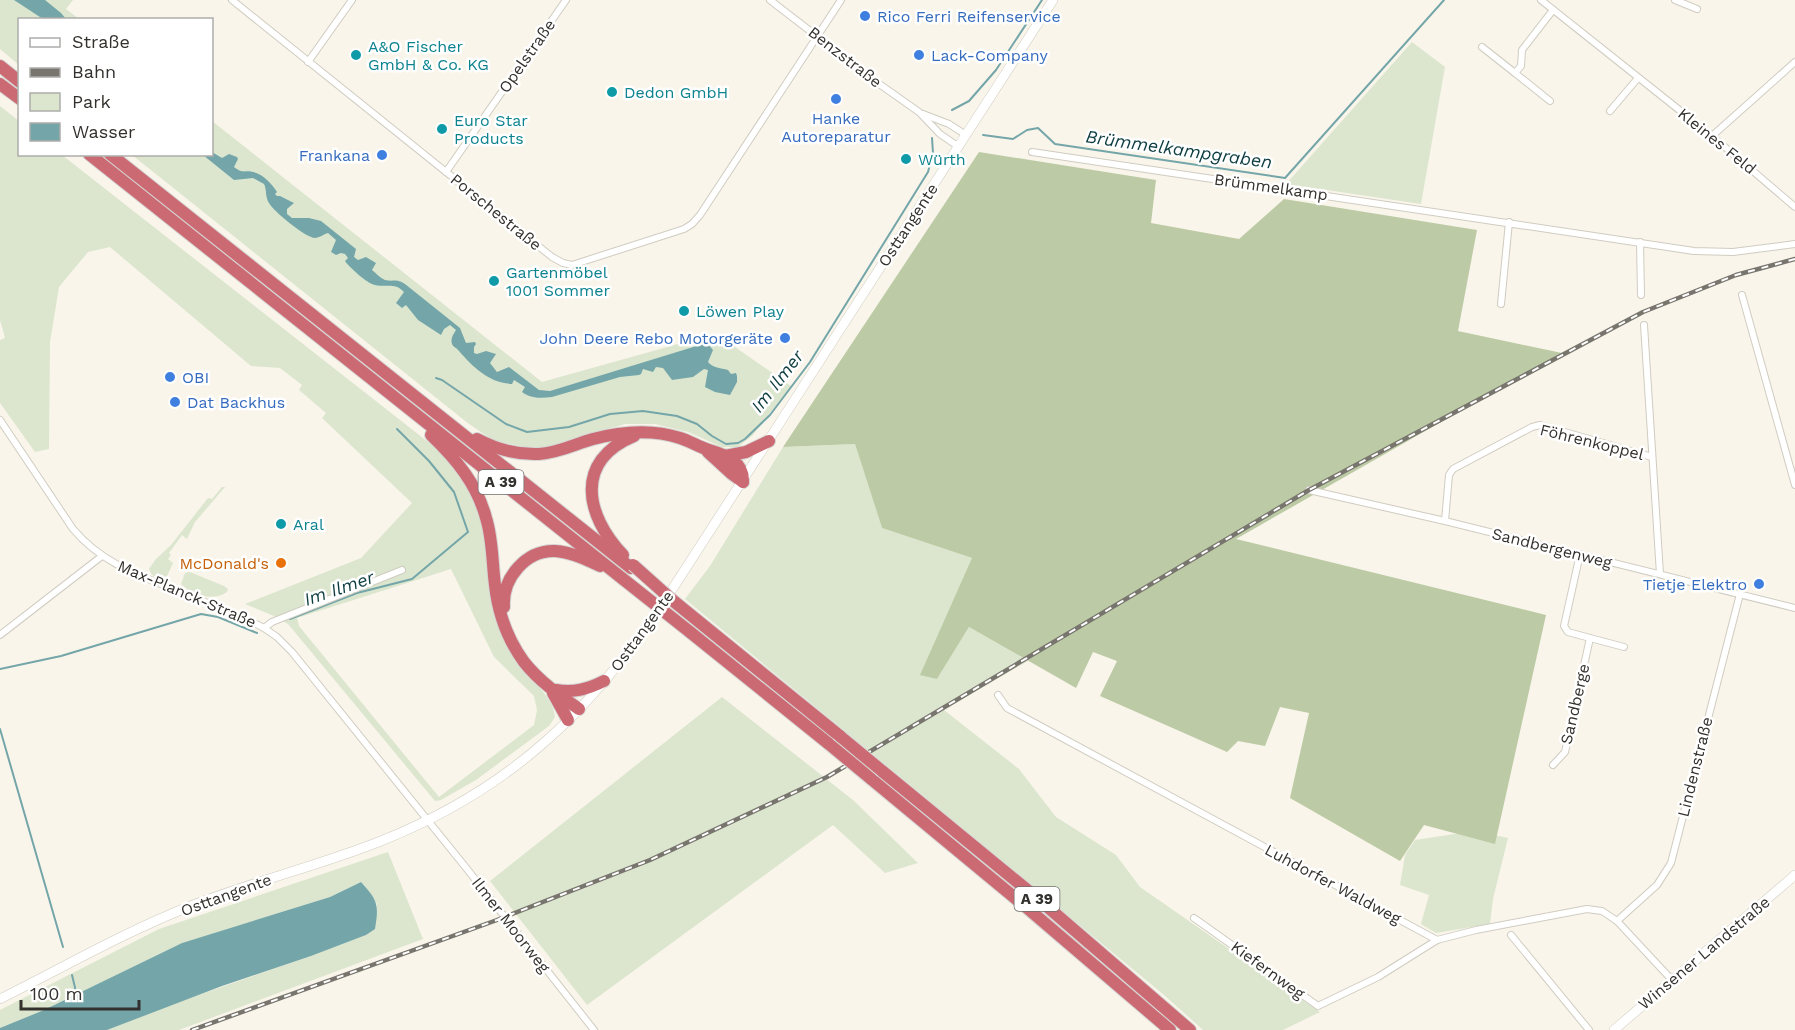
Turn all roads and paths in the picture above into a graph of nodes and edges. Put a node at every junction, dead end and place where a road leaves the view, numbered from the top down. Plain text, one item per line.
1 (232, 0) edge
2 (352, 0) edge
3 (566, 0) edge
4 (770, 0) edge
5 (841, 0) edge
6 (1053, 0) edge
7 (1541, 0) edge
8 (1675, 0) edge
9 (1697, 9) dead end
10 (1553, 10) junction
11 (817, 35) junction
12 (1482, 47) dead end
13 (308, 62) junction
14 (1795, 62) edge
15 (0, 66) edge
16 (1515, 73) junction
17 (1638, 78) junction
18 (18, 80) edge
19 (0, 84) edge
20 (18, 98) edge
21 (1550, 101) dead end
22 (1610, 111) dead end
23 (919, 112) junction
24 (966, 135) junction
25 (1712, 136) junction
26 (958, 147) junction
27 (1032, 152) dead end
28 (92, 156) edge
29 (113, 156) edge
30 (446, 172) junction
31 (1795, 207) edge
32 (1509, 222) junction
33 (1640, 242) junction
34 (1795, 244) edge
35 (1641, 295) dead end
36 (1742, 295) dead end
37 (1501, 304) dead end
38 (1644, 325) dead end
39 (379, 385) junction
40 (0, 420) edge
41 (452, 426) junction
42 (641, 433) junction
43 (769, 441) junction
44 (705, 449) junction
45 (725, 456) junction
46 (1652, 457) junction
47 (742, 482) junction
48 (1795, 485) edge
49 (1309, 490) dead end
50 (1445, 521) junction
51 (1580, 554) junction
52 (102, 556) junction
53 (402, 570) dead end
54 (629, 570) junction
55 (1660, 574) junction
56 (1740, 594) junction
57 (1795, 608) edge
58 (264, 628) junction
59 (507, 629) junction
60 (0, 635) edge
61 (1590, 638) junction
62 (1624, 647) dead end
63 (604, 681) junction
64 (551, 690) junction
65 (998, 696) dead end
66 (579, 708) junction
67 (568, 720) junction
68 (1552, 765) dead end
69 (428, 820) junction
70 (1795, 875) edge
71 (1194, 918) dead end
72 (1617, 921) junction
73 (1511, 934) dead end
74 (1437, 940) junction
75 (1672, 980) junction
76 (0, 999) edge
77 (594, 1030) edge
78 (1170, 1030) edge
79 (1190, 1030) edge
80 (1589, 1030) edge
81 (1614, 1030) edge

1 - 13 street, Porschestraße
2 - 13 street
3 - 30 street, Opelstraße
4 - 11 street, Benzstraße
5 - 11 street, Porschestraße
6 - 24 main road, Osttangente
7 - 10 street, Kleines Feld
8 - 9 street
10 - 16 street
10 - 17 street, Kleines Feld
11 - 23 street, Benzstraße
11 - 30 street, Porschestraße
12 - 16 street
13 - 30 street, Porschestraße
14 - 25 street
15 - 18 highway
16 - 21 street
17 - 22 street
17 - 25 street, Kleines Feld
19 - 20 highway
23 - 24 street, Benzstraße
23 - 26 street, Benzstraße
24 - 26 main road, Osttangente
25 - 31 street, Kleines Feld
26 - 43 main road, Osttangente
27 - 32 street, Brümmelkamp
28 - 39 highway, A 39
29 - 41 highway, A 39
32 - 33 street, Brümmelkamp
32 - 37 street
33 - 34 street, Brümmelkamp
33 - 35 street
36 - 48 street
38 - 46 street, Föhrenkoppel
39 - 54 highway, A 39
39 - 59 highway
40 - 52 street, Max-Planck-Straße
41 - 42 highway
41 - 54 highway, A 39
42 - 44 highway
42 - 54 highway
43 - 45 highway
43 - 47 main road, Osttangente
44 - 45 highway
44 - 47 highway
45 - 47 highway
46 - 50 street, Föhrenkoppel
46 - 55 street, Föhrenkoppel
47 - 63 main road, Osttangente
49 - 50 street, Sandbergenweg
50 - 51 street, Sandbergenweg
51 - 55 street, Sandbergenweg
51 - 61 street
52 - 58 street, Max-Planck-Straße
52 - 60 street
53 - 58 street
54 - 59 highway
54 - 78 highway, A 39, bridge
54 - 79 highway, A 39, bridge
55 - 56 street, Sandbergenweg
56 - 57 street, Sandbergenweg
56 - 72 street, Lindenstraße
58 - 69 street, Max-Planck-Straße
59 - 64 highway
61 - 62 street
61 - 68 street, Sandberge
63 - 64 highway
63 - 66 main road, Osttangente
64 - 66 highway
64 - 67 highway
65 - 74 street, Luhdorfer Waldweg
66 - 67 main road, Osttangente
67 - 69 main road, Osttangente
69 - 76 main road, Osttangente
69 - 77 street, Ilmer Moorweg
70 - 75 main road, Winsener Landstraße
71 - 74 street, Kiefernweg
72 - 74 street
72 - 75 street
73 - 80 street
75 - 81 main road, Winsener Landstraße

